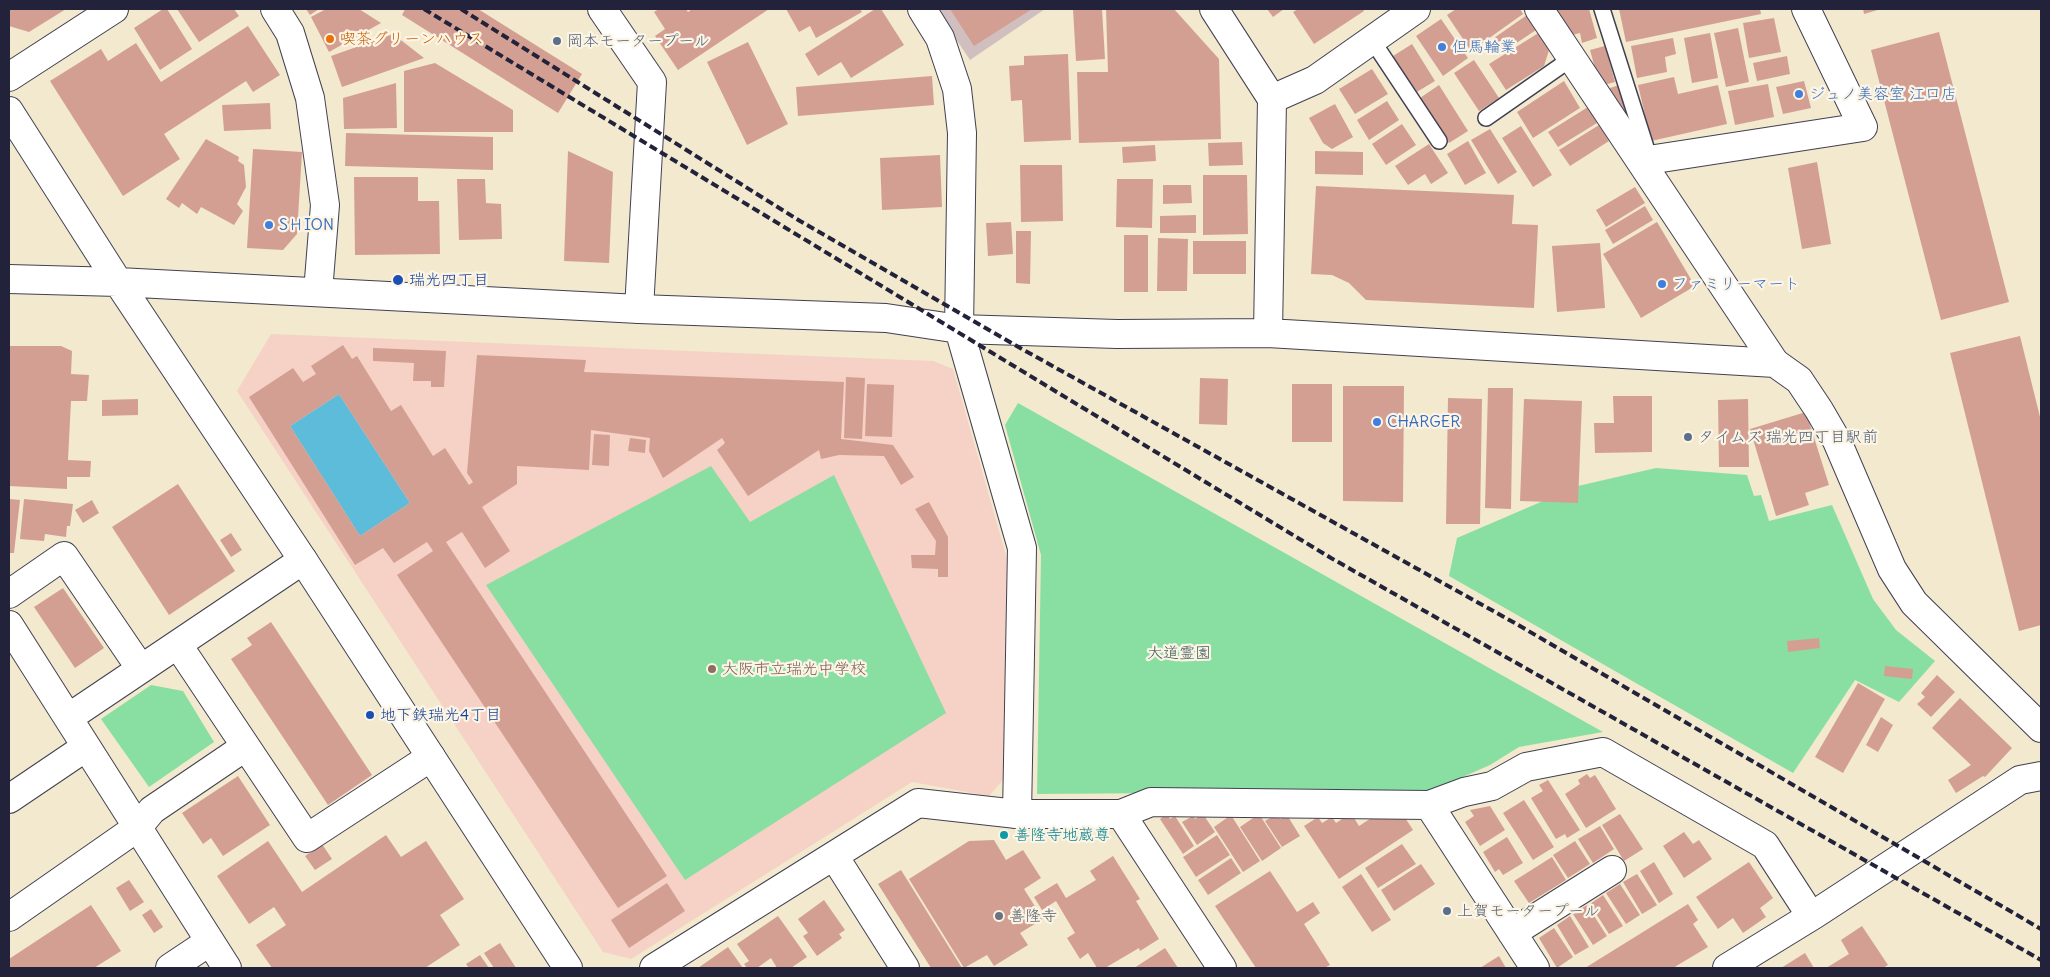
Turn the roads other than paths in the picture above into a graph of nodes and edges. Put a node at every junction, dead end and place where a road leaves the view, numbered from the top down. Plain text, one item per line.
1 (114, 9) edge
2 (275, 9) edge
3 (602, 9) edge
4 (922, 9) edge
5 (1214, 9) edge
6 (1416, 9) edge
7 (1539, 9) edge
8 (1602, 9) edge
9 (1806, 9) edge
10 (1372, 40) junction
11 (1572, 58) junction
12 (9, 77) edge
13 (1272, 99) junction
14 (9, 111) edge
15 (1486, 118) dead end
16 (1439, 141) dead end
17 (1646, 161) junction
18 (9, 279) edge
19 (118, 282) junction
20 (318, 292) junction
21 (639, 308) junction
22 (959, 329) junction
23 (1268, 333) junction
24 (1775, 363) junction
25 (302, 560) junction
26 (9, 594) edge
27 (12, 637) edge
28 (178, 645) junction
29 (141, 670) junction
30 (68, 718) junction
31 (2041, 728) edge
32 (86, 746) junction
33 (245, 747) junction
34 (431, 757) junction
35 (2041, 776) edge
36 (9, 799) edge
37 (1429, 805) junction
38 (1017, 814) junction
39 (1121, 814) junction
40 (138, 827) junction
41 (834, 856) junction
42 (1612, 870) dead end
43 (1811, 916) junction
44 (9, 917) edge
45 (1512, 932) junction
46 (209, 942) junction
47 (170, 968) edge
48 (227, 968) edge
49 (568, 968) edge
50 (654, 968) edge
51 (906, 968) edge
52 (1222, 968) edge
53 (1535, 968) edge
54 (1727, 968) edge

1 - 12 street
2 - 20 street
3 - 21 street
4 - 22 street
5 - 13 street
6 - 10 street
7 - 11 street
8 - 17 lane
9 - 17 street
10 - 13 street
10 - 16 lane
11 - 15 lane
11 - 17 street
13 - 23 street
14 - 19 street
17 - 24 street
18 - 19 street
19 - 20 street
19 - 25 street
20 - 21 street
21 - 22 street
22 - 23 street
22 - 38 street
23 - 24 street
24 - 31 street
25 - 28 street
25 - 34 street
26 - 29 street
27 - 30 street
28 - 29 street
28 - 33 street
29 - 30 street
30 - 32 street
32 - 36 street
32 - 40 street
33 - 34 street
33 - 40 street
34 - 49 street
35 - 43 street
37 - 39 street
37 - 43 street
37 - 45 street
38 - 39 street
38 - 41 street
39 - 52 street
40 - 44 street
40 - 46 street
41 - 50 street
41 - 51 street
42 - 45 street
43 - 54 street
45 - 53 street
46 - 47 street
46 - 48 street

